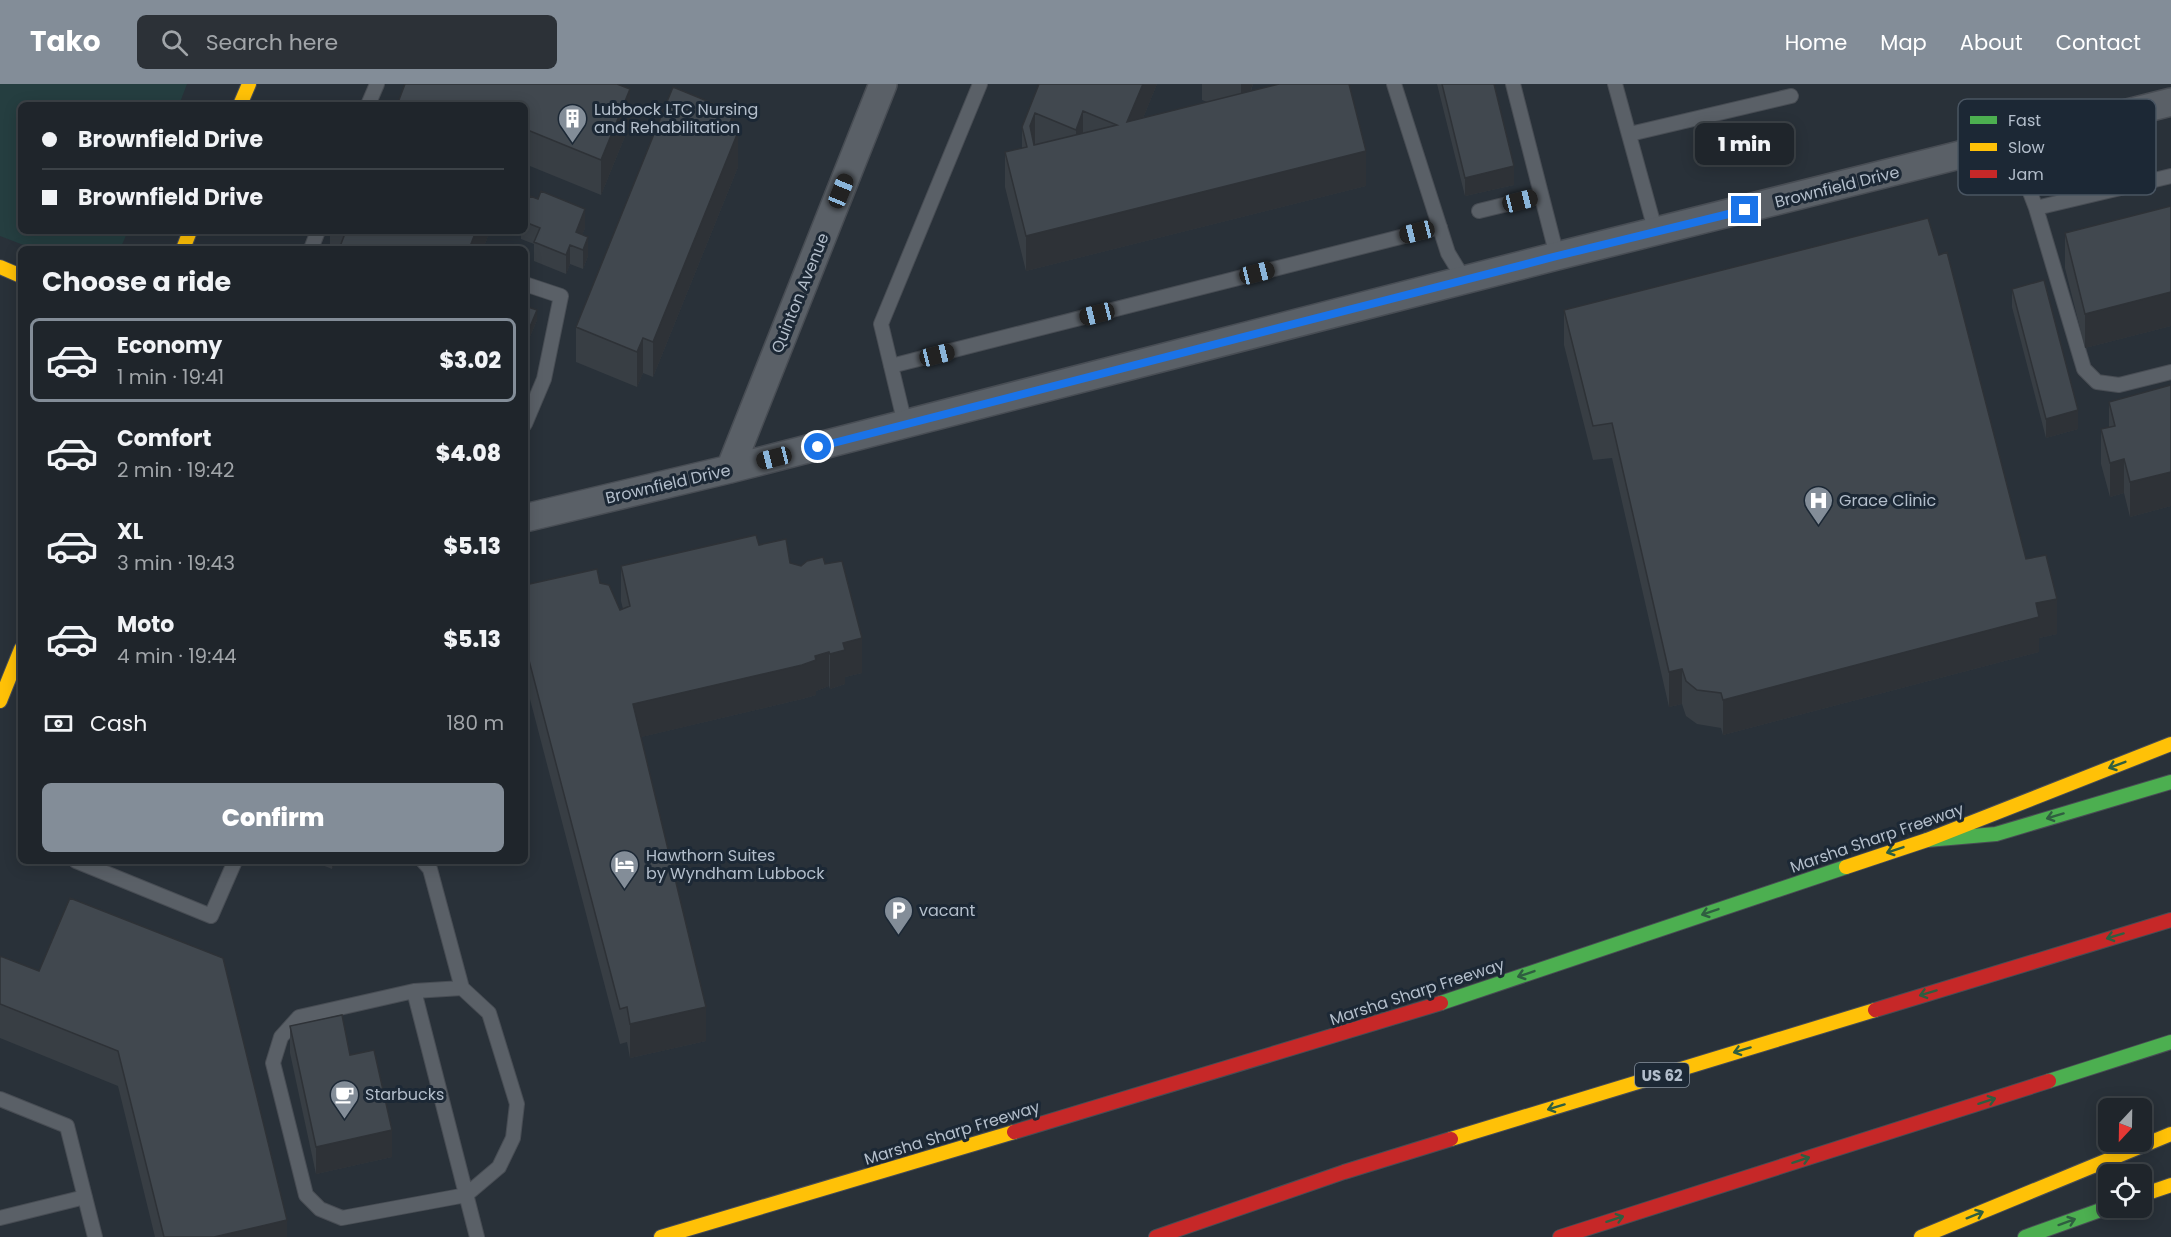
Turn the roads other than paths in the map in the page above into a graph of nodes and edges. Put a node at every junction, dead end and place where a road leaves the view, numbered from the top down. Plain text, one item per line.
1 (249, 84) edge
2 (377, 84) edge
3 (883, 84) edge
4 (980, 84) edge
5 (1395, 84) edge
6 (1513, 84) edge
7 (1615, 84) edge
8 (1791, 96) dead end
9 (241, 102) edge
10 (370, 102) edge
11 (2171, 102) edge
12 (2156, 106) edge
13 (1630, 134) junction
14 (1958, 157) edge
15 (2171, 176) edge
16 (2156, 180) edge
17 (2031, 195) edge
18 (2091, 195) edge
19 (1540, 196) junction
20 (2036, 208) junction
21 (1479, 211) dead end
22 (1440, 227) junction
23 (1656, 233) junction
24 (1557, 256) junction
25 (0, 267) edge
26 (18, 275) edge
27 (1465, 281) junction
28 (528, 285) edge
29 (891, 366) junction
30 (2171, 372) edge
31 (528, 417) edge
32 (906, 424) junction
33 (730, 469) junction
34 (528, 517) edge
35 (18, 658) edge
36 (5, 697) edge
37 (2171, 744) edge
38 (2171, 782) edge
39 (1927, 840) junction
40 (83, 864) edge
41 (234, 864) edge
42 (426, 864) edge
43 (2171, 920) edge
44 (462, 988) junction
45 (414, 991) junction
46 (2171, 1042) edge
47 (0, 1099) edge
48 (2171, 1134) edge
49 (2171, 1185) edge
50 (2152, 1192) edge
51 (466, 1195) junction
52 (85, 1197) junction
53 (2098, 1211) edge
54 (0, 1218) edge
55 (95, 1237) edge
56 (477, 1237) edge
57 (661, 1237) edge
58 (1156, 1237) edge
59 (1560, 1237) edge
60 (1921, 1237) edge
61 (2025, 1237) edge

1 - 9 main road
2 - 10 lane
3 - 33 street, Quinton Avenue
4 - 29 lane
5 - 22 lane
6 - 19 lane
7 - 13 lane
8 - 13 lane
11 - 12 street, Brownfield Drive
13 - 23 lane
14 - 23 street, Brownfield Drive
15 - 16 lane
17 - 20 lane
18 - 20 lane
19 - 21 lane
19 - 24 lane
20 - 30 lane
22 - 27 lane
22 - 29 lane
23 - 24 street, Brownfield Drive
24 - 27 street, Brownfield Drive
25 - 26 main road
27 - 32 street, Brownfield Drive
28 - 31 lane
29 - 32 lane
32 - 33 street, Brownfield Drive
33 - 34 street, Brownfield Drive
35 - 36 main road
37 -> 39 main road, Marsha Sharp Freeway
38 -> 39 main road
39 -> 57 main road, Marsha Sharp Freeway
40 - 41 lane
42 - 44 lane
43 -> 58 main road, US 62
44 - 45 lane
44 - 51 lane
45 - 51 lane
45 - 51 lane
59 -> 46 main road
47 - 52 lane
60 -> 48 main road
49 - 50 main road
51 - 56 lane
52 - 54 lane
52 - 55 lane
61 -> 53 main road

